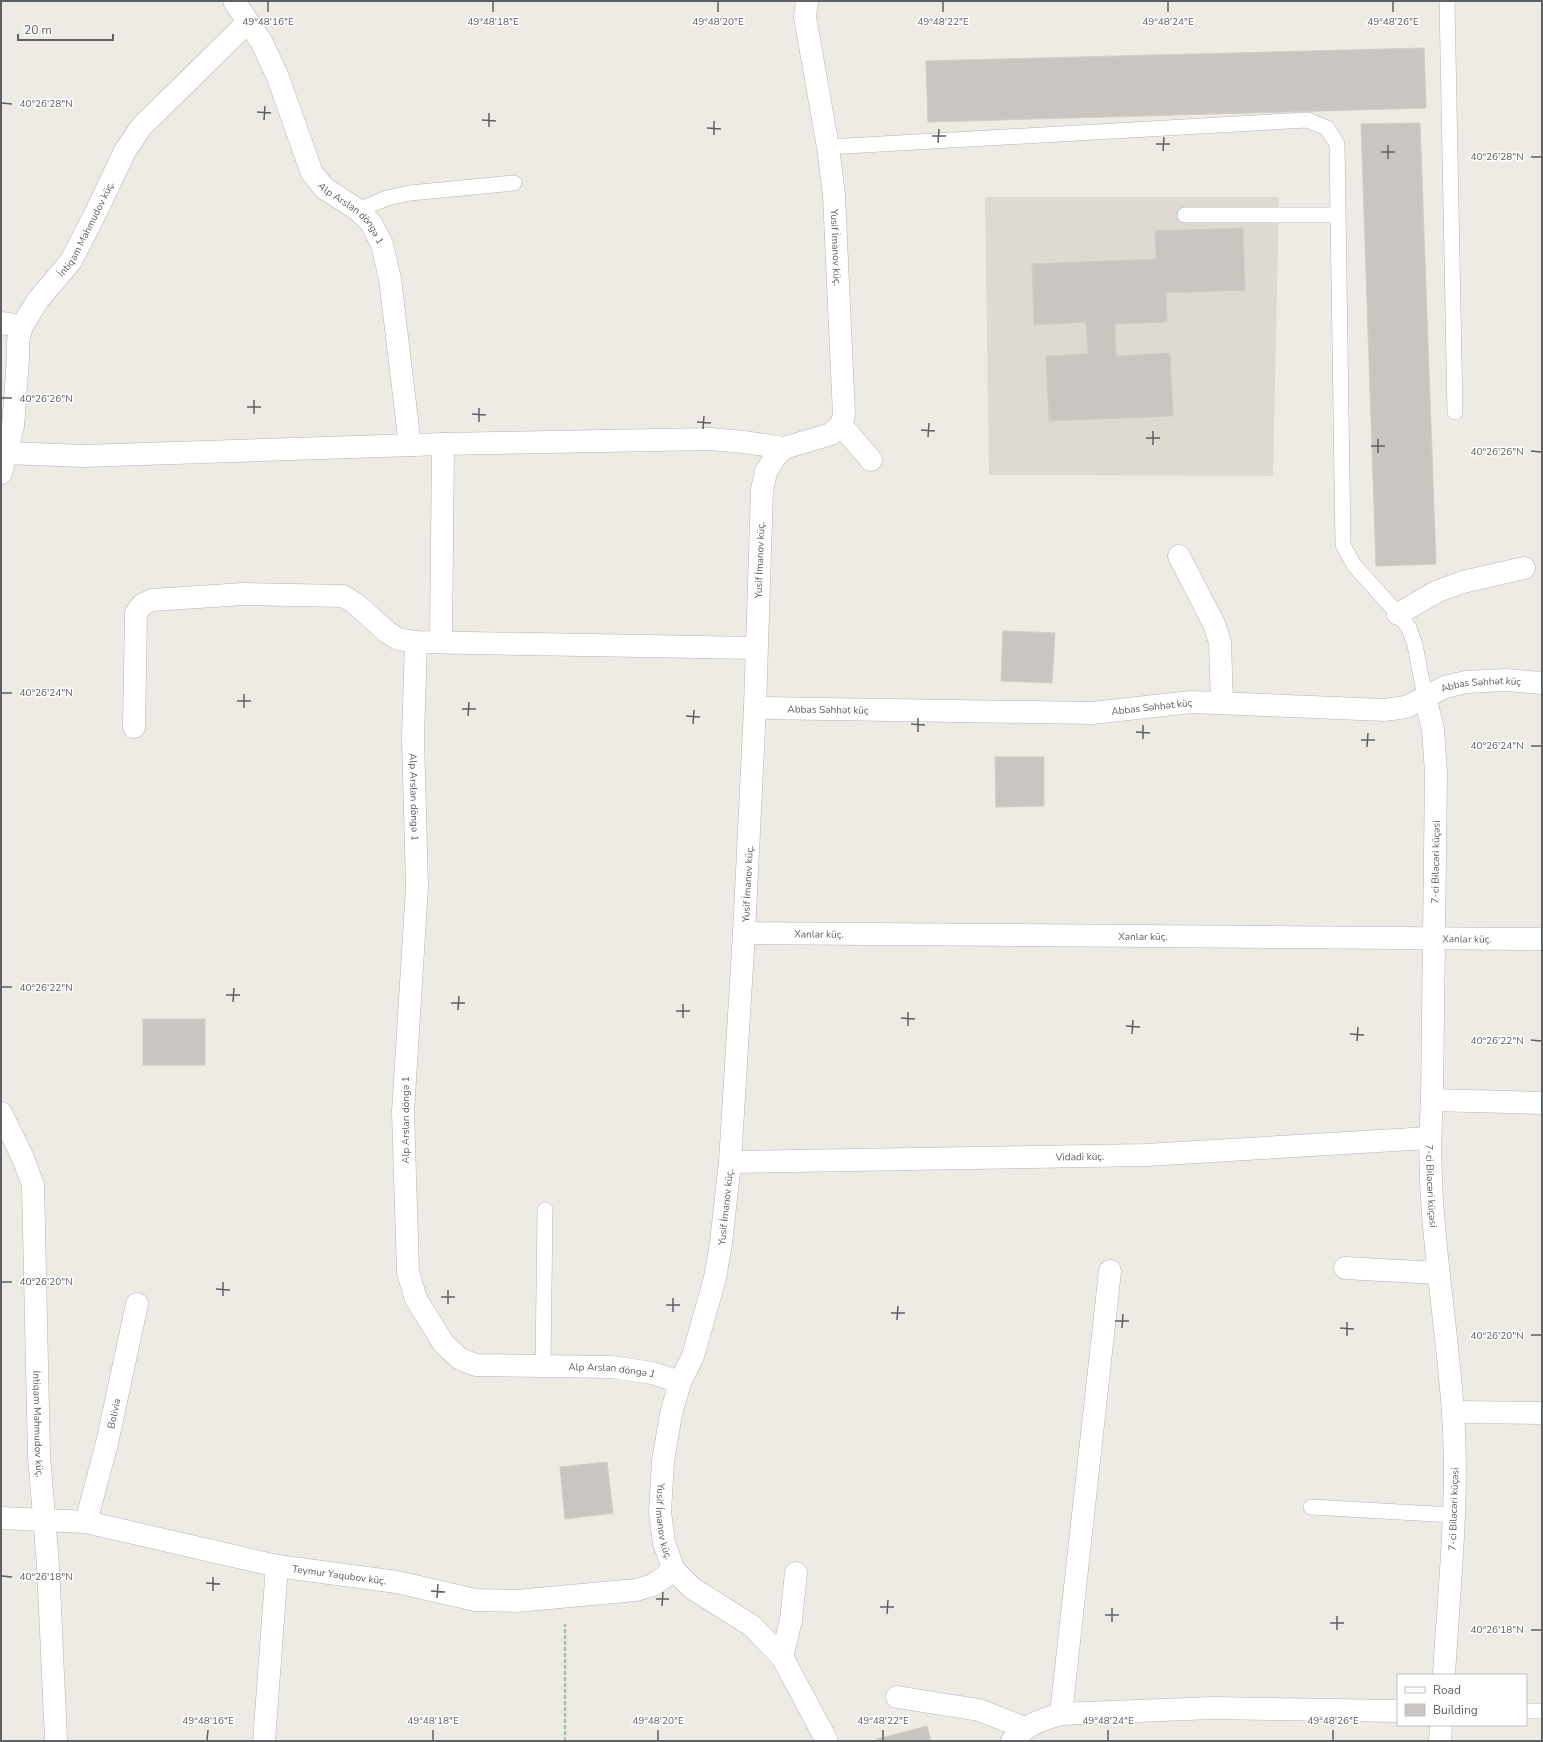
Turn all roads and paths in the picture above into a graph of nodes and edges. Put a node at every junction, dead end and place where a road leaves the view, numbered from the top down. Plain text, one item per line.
1 (234, 1) edge
2 (807, 1) edge
3 (1447, 1) edge
4 (248, 22) junction
5 (828, 147) junction
6 (514, 183) dead end
7 (358, 210) junction
8 (1185, 215) dead end
9 (1337, 215) junction
10 (1, 323) edge
11 (22, 326) junction
12 (1455, 412) dead end
13 (841, 426) junction
14 (442, 444) junction
15 (410, 445) junction
16 (784, 448) junction
17 (871, 460) dead end
18 (4, 463) edge
19 (1179, 556) dead end
20 (1524, 568) dead end
21 (1398, 614) junction
22 (416, 642) junction
23 (441, 642) junction
24 (756, 648) junction
25 (1542, 683) edge
26 (1425, 697) junction
27 (1222, 702) junction
28 (755, 708) junction
29 (134, 727) dead end
30 (744, 933) junction
31 (1434, 939) junction
32 (1542, 939) edge
33 (1432, 1100) junction
34 (1542, 1103) edge
35 (1, 1113) edge
36 (1429, 1138) junction
37 (730, 1162) junction
38 (545, 1210) dead end
39 (1345, 1268) dead end
40 (1110, 1272) dead end
41 (1437, 1273) junction
42 (137, 1304) dead end
43 (543, 1366) junction
44 (680, 1382) junction
45 (1453, 1412) junction
46 (1542, 1413) edge
47 (1311, 1507) dead end
48 (1453, 1515) junction
49 (1, 1518) edge
50 (44, 1521) junction
51 (86, 1522) junction
52 (277, 1566) junction
53 (674, 1570) junction
54 (796, 1573) dead end
55 (565, 1598) junction
56 (782, 1657) junction
57 (1444, 1674) edge
58 (897, 1697) dead end
59 (1397, 1711) edge
60 (1527, 1711) edge
61 (1542, 1711) edge
62 (1060, 1714) junction
63 (1441, 1726) edge
64 (1018, 1734) edge
65 (56, 1741) edge
66 (264, 1741) edge
67 (565, 1741) edge
68 (827, 1741) edge
69 (1440, 1741) edge

1 - 4 street, Alp Arslan döngə 1
2 - 5 street, Yusif İmanov küç.
3 - 12 lane
4 - 7 street, Alp Arslan döngə 1
4 - 11 street, İntiqam Mahmudov küç.
5 - 9 lane
5 - 13 street, Yusif İmanov küç.
6 - 7 lane
7 - 15 street, Alp Arslan döngə 1
8 - 9 lane
9 - 21 lane
10 - 11 street
11 - 18 street, İntiqam Mahmudov küç.
13 - 16 street
13 - 17 street
14 - 15 street
14 - 16 street
14 - 23 street
15 - 18 street
16 - 24 street, Yusif İmanov küç.
19 - 27 street
20 - 21 street
21 - 26 lane
22 - 23 street
22 - 29 street
22 - 43 street, Alp Arslan döngə 1
23 - 24 street
24 - 28 street, Yusif İmanov küç.
25 - 26 street, Abbas Səhhət küç
26 - 27 street, Abbas Səhhət küç
26 - 31 street, 7-ci Biləcəri küçəsi
27 - 28 street, Abbas Səhhət küç
28 - 30 street, Yusif İmanov küç.
30 - 31 street, Xanlar küç.
30 - 37 street, Yusif İmanov küç.
31 - 32 street, Xanlar küç.
31 - 33 street, 7-ci Biləcəri küçəsi
33 - 34 street
33 - 36 street, 7-ci Biləcəri küçəsi
35 - 50 street, İntiqam Mahmudov küç.
36 - 37 street, Vidadi küç.
36 - 41 street, 7-ci Biləcəri küçəsi
37 - 44 street, Yusif İmanov küç.
38 - 43 lane
39 - 41 street
40 - 62 street
41 - 45 street, 7-ci Biləcəri küçəsi
42 - 51 street, Bolivia
43 - 44 street, Alp Arslan döngə 1
44 - 53 street, Yusif İmanov küç.
45 - 46 street
45 - 48 street, 7-ci Biləcəri küçəsi
47 - 48 lane
48 - 57 street, 7-ci Biləcəri küçəsi
49 - 50 street, Teymur Yaqubov küç.
50 - 51 street, Teymur Yaqubov küç.
50 - 65 street, İntiqam Mahmudov küç.
51 - 52 street, Teymur Yaqubov küç.
52 - 55 street, Teymur Yaqubov küç.
52 - 66 street
53 - 55 street, Teymur Yaqubov küç.
53 - 56 street, Yusif İmanov küç.
54 - 56 street
55 - 67 path
56 - 68 street, Yusif İmanov küç.
58 - 64 street
59 - 62 street
60 - 61 lane
62 - 64 street
63 - 69 street

